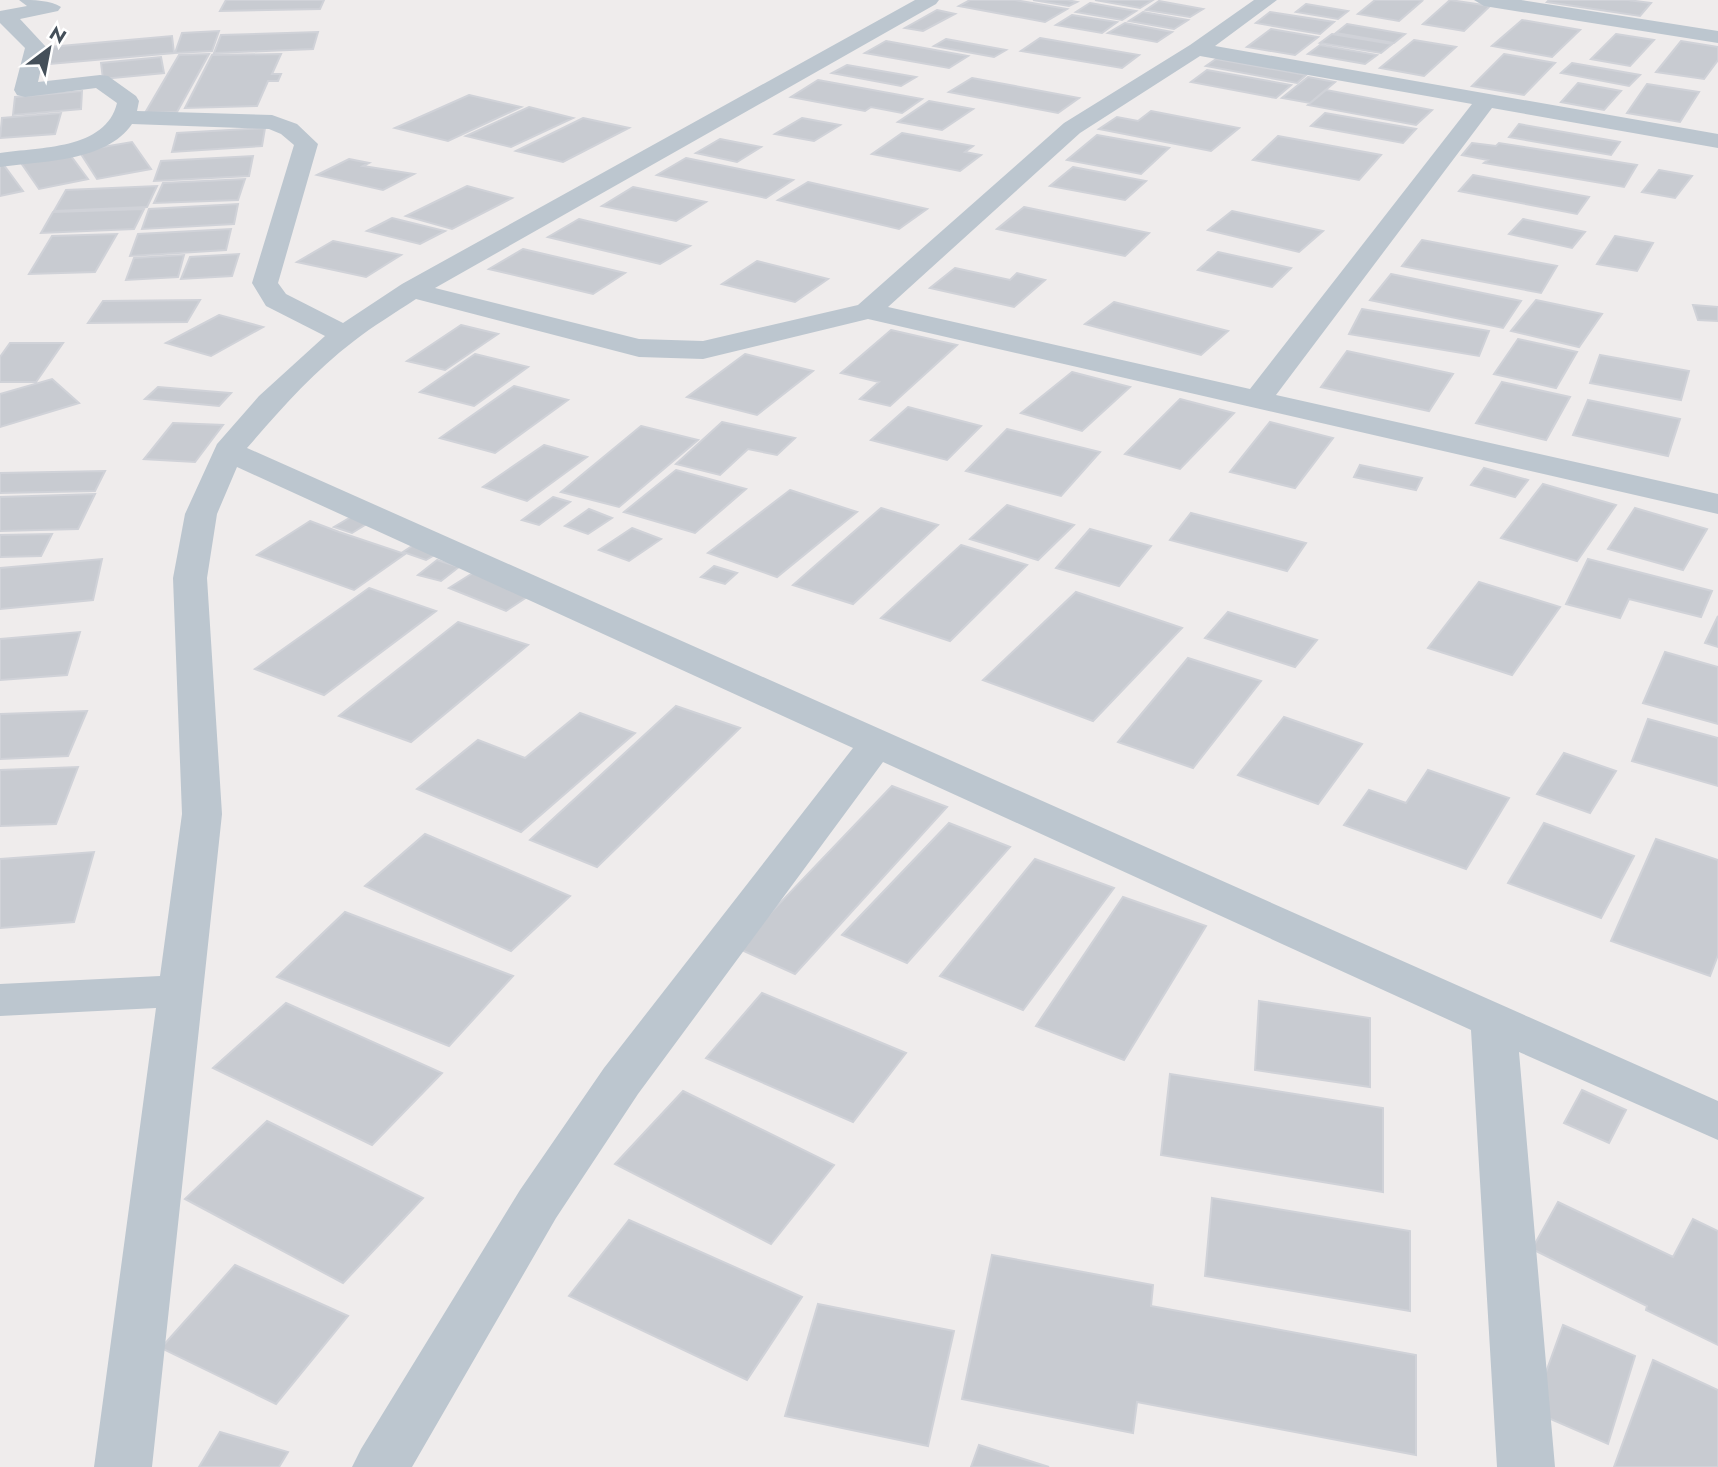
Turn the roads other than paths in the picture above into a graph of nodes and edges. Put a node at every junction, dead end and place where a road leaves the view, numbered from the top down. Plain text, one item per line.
1 (29, 0) edge
2 (929, 0) edge
3 (1267, 0) edge
4 (1484, 0) edge
5 (3, 17) edge
6 (1718, 37) edge
7 (1197, 49) junction
8 (1486, 100) junction
9 (125, 117) junction
10 (1718, 141) edge
11 (0, 160) edge
12 (412, 290) junction
13 (868, 312) junction
14 (344, 335) junction
15 (1257, 400) junction
16 (228, 451) junction
17 (1718, 504) edge
18 (877, 743) junction
19 (181, 991) junction
20 (0, 1000) edge
21 (1493, 1020) junction
22 (1718, 1122) edge
23 (123, 1467) edge
24 (381, 1467) edge
25 (1526, 1467) edge

1 - 5 street
2 - 12 street
3 - 7 street
4 - 6 street
5 - 9 street
7 - 8 street
7 - 13 street
8 - 10 street
8 - 15 street
9 - 11 street
9 - 14 street
12 - 13 street
12 - 14 street
13 - 15 street
14 - 16 street
15 - 17 street
16 - 18 street
16 - 19 street
18 - 21 street
18 - 24 street
19 - 20 street
19 - 23 street
21 - 22 street
21 - 25 street

